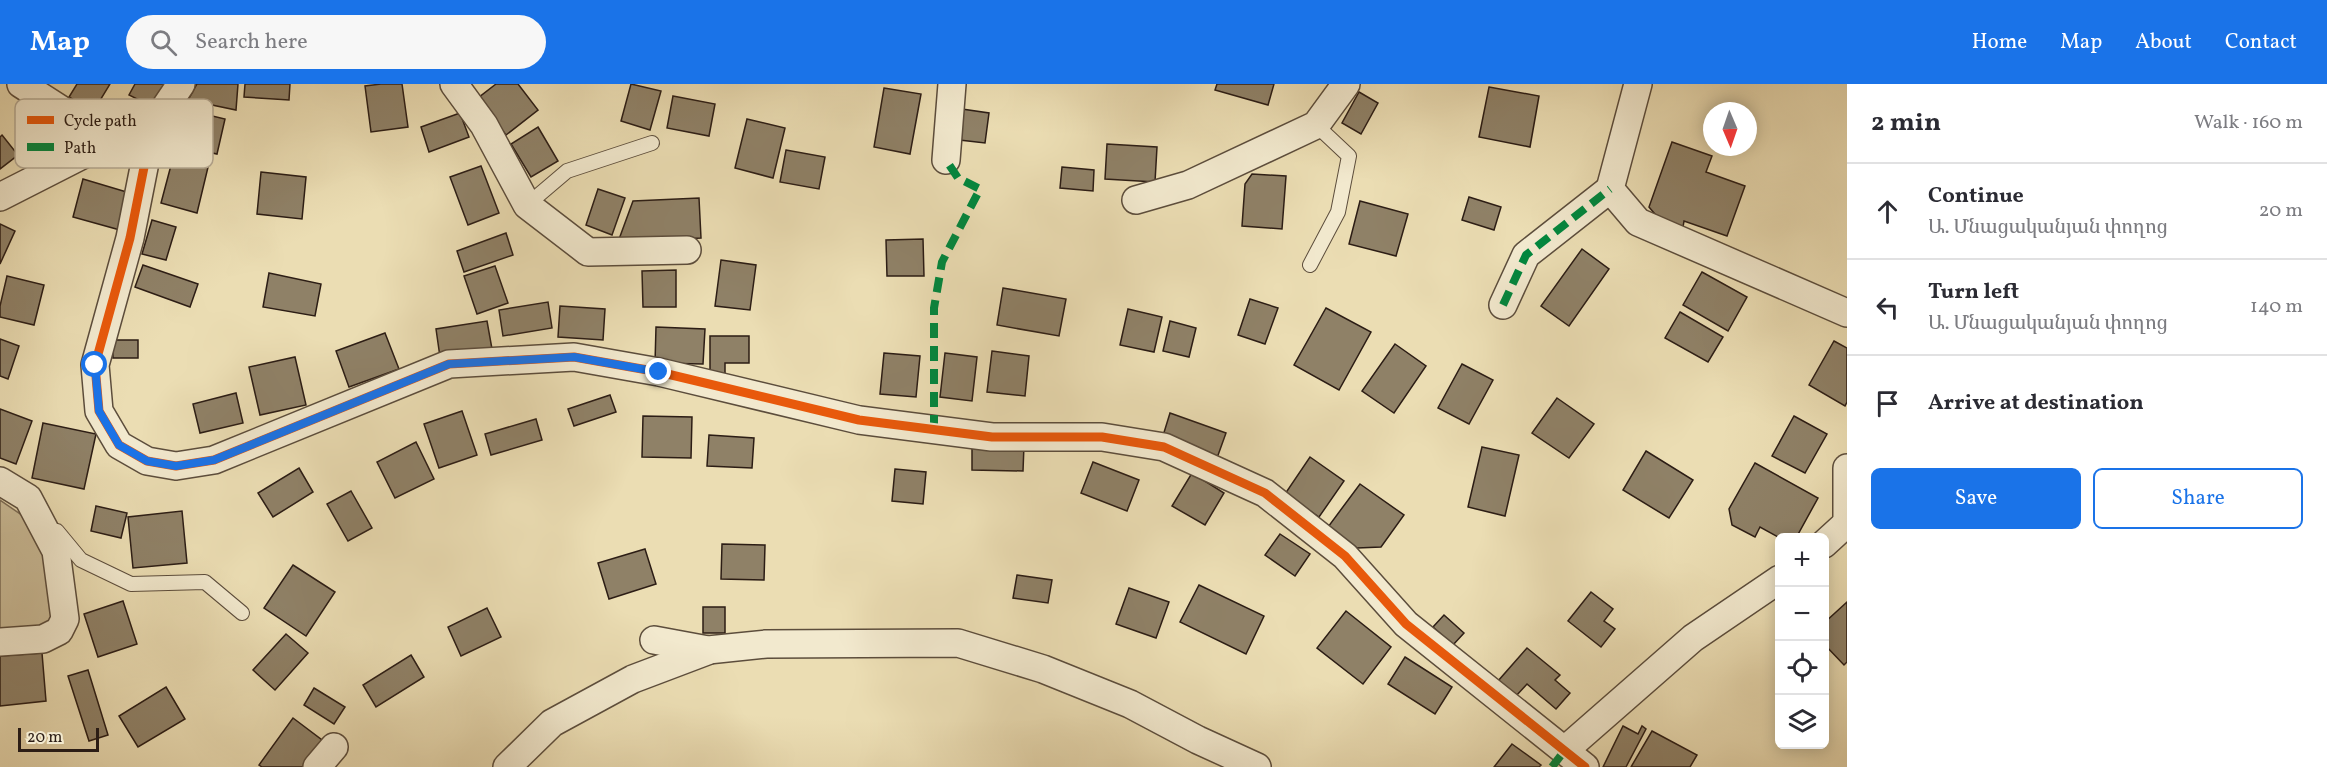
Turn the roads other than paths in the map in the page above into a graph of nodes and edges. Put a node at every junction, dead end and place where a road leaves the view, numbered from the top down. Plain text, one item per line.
1 (21, 84) edge
2 (181, 84) edge
3 (454, 84) edge
4 (952, 84) edge
5 (1346, 84) edge
6 (1638, 84) edge
7 (45, 99) edge
8 (171, 99) edge
9 (1316, 125) junction
10 (652, 143) dead end
11 (946, 160) dead end
12 (57, 168) edge
13 (144, 168) edge
14 (1610, 189) junction
15 (0, 197) edge
16 (1136, 200) dead end
17 (527, 205) junction
18 (687, 250) dead end
19 (1310, 265) dead end
20 (1503, 305) dead end
21 (1847, 313) edge
22 (1847, 468) edge
23 (0, 481) edge
24 (28, 498) junction
25 (1847, 516) edge
26 (1847, 523) edge
27 (1829, 539) edge
28 (1775, 582) edge
29 (242, 613) dead end
30 (654, 640) dead end
31 (0, 642) edge
32 (708, 650) junction
33 (1198, 740) junction
34 (1565, 750) junction
35 (507, 767) edge
36 (1222, 767) edge
37 (1257, 767) edge
38 (1586, 767) edge

1 - 7 street
2 - 8 street
3 - 17 street
4 - 11 street
5 - 9 street
6 - 14 street
9 - 16 street
9 - 19 lane
10 - 17 lane
12 - 15 street
13 - 34 street
14 - 20 street
14 - 21 street
17 - 18 street
22 - 25 street
23 - 24 street
24 - 29 lane
24 - 31 street
26 - 27 street
28 - 34 street
30 - 32 street
32 - 33 street
32 - 35 street
33 - 36 street
33 - 37 street
34 - 38 street

